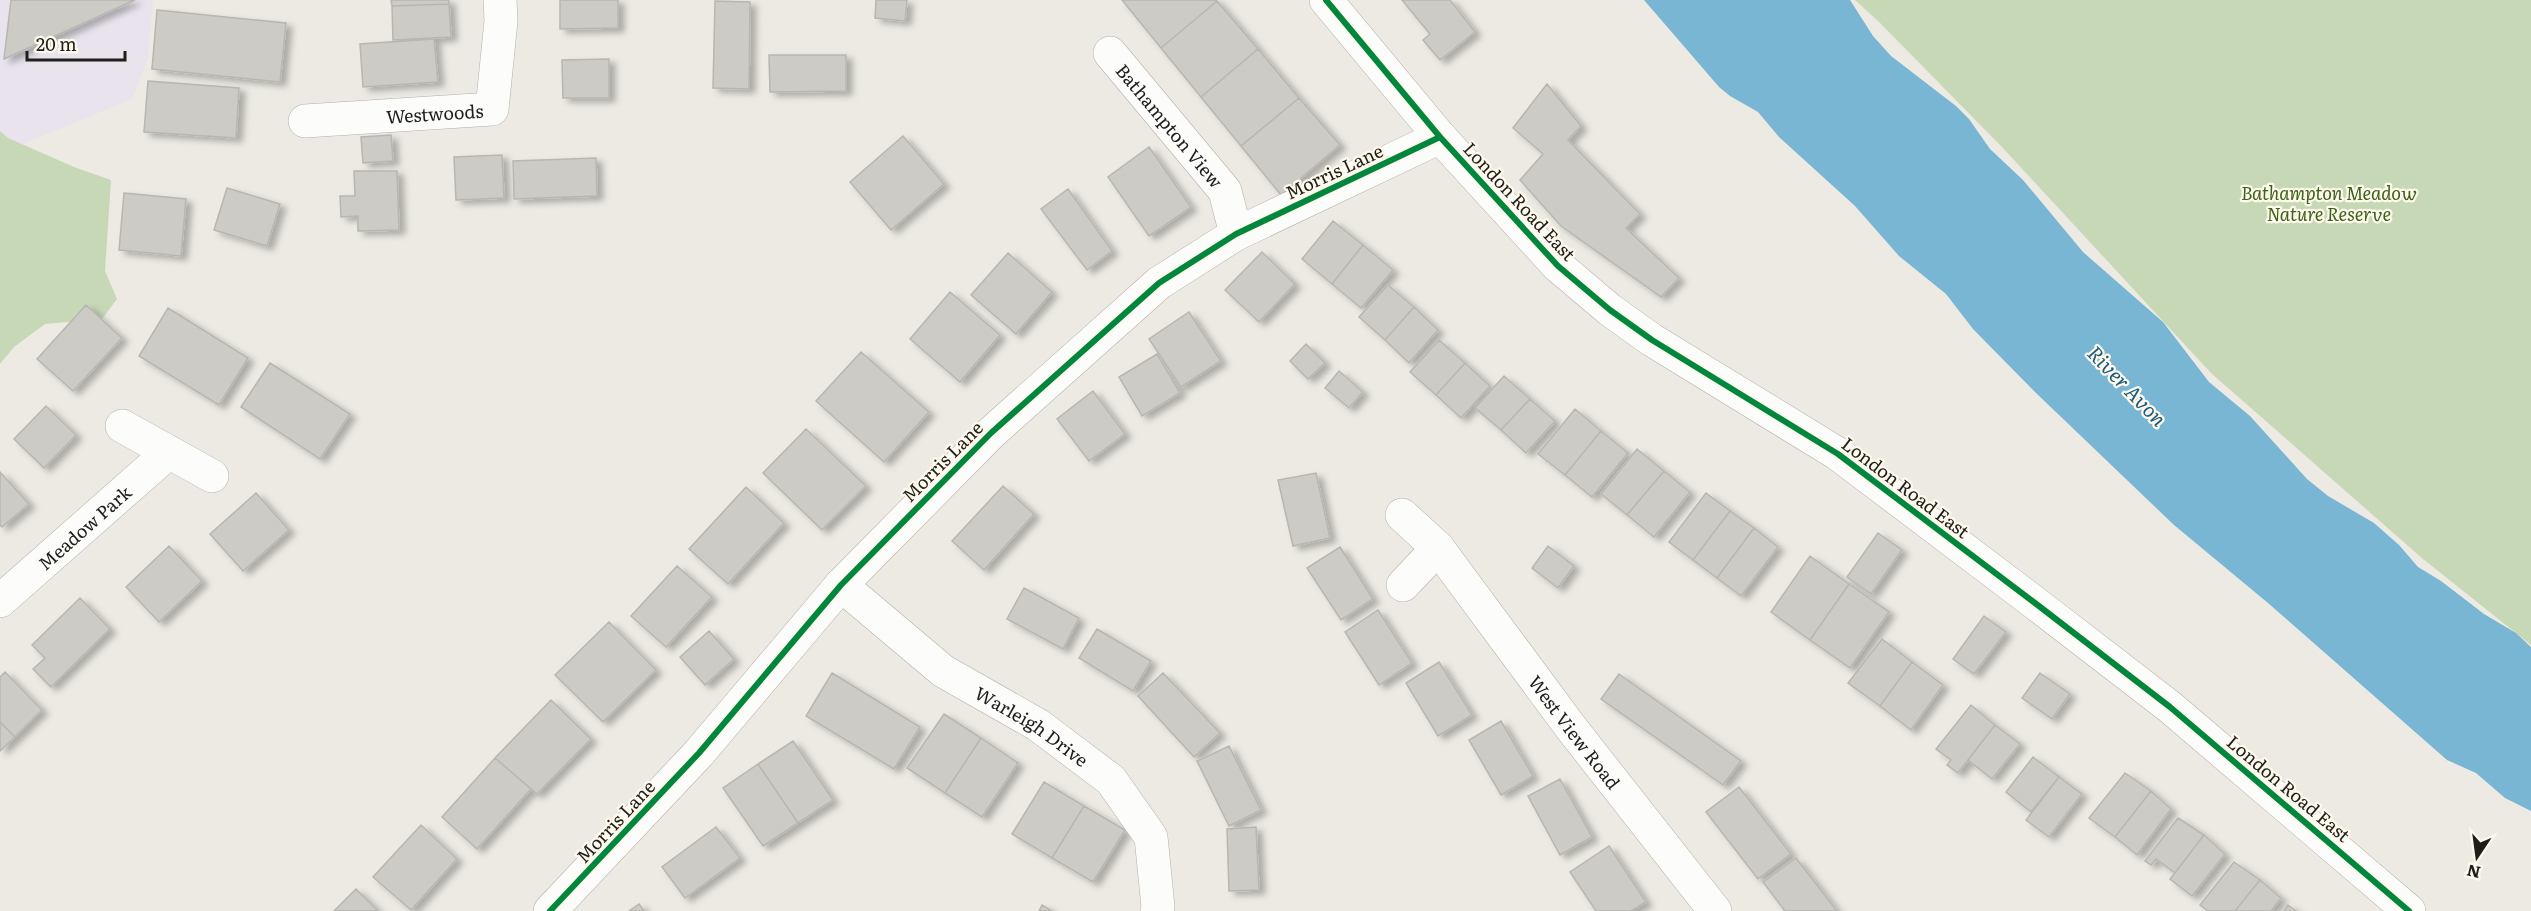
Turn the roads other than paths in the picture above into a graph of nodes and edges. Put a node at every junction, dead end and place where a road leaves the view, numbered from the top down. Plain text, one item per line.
1 (500, 0) edge
2 (1326, 0) edge
3 (1110, 53) dead end
4 (305, 121) dead end
5 (1440, 137) junction
6 (1236, 234) junction
7 (122, 426) dead end
8 (169, 452) junction
9 (212, 476) dead end
10 (1402, 515) dead end
11 (1438, 548) junction
12 (841, 585) junction
13 (1403, 585) dead end
14 (0, 601) edge
15 (550, 911) edge
16 (1157, 911) edge
17 (1716, 911) edge
18 (2409, 911) edge

1 - 4 street, Westwoods
2 - 5 street, London Road East
3 - 6 street, Bathampton View
5 - 6 street, Morris Lane
5 - 18 street, London Road East
6 - 12 street, Morris Lane
7 - 8 street
8 - 9 street
8 - 14 street, Meadow Park
10 - 11 street, West View Road
11 - 13 street
11 - 17 street, West View Road
12 - 15 street, Morris Lane
12 - 16 street, Warleigh Drive

